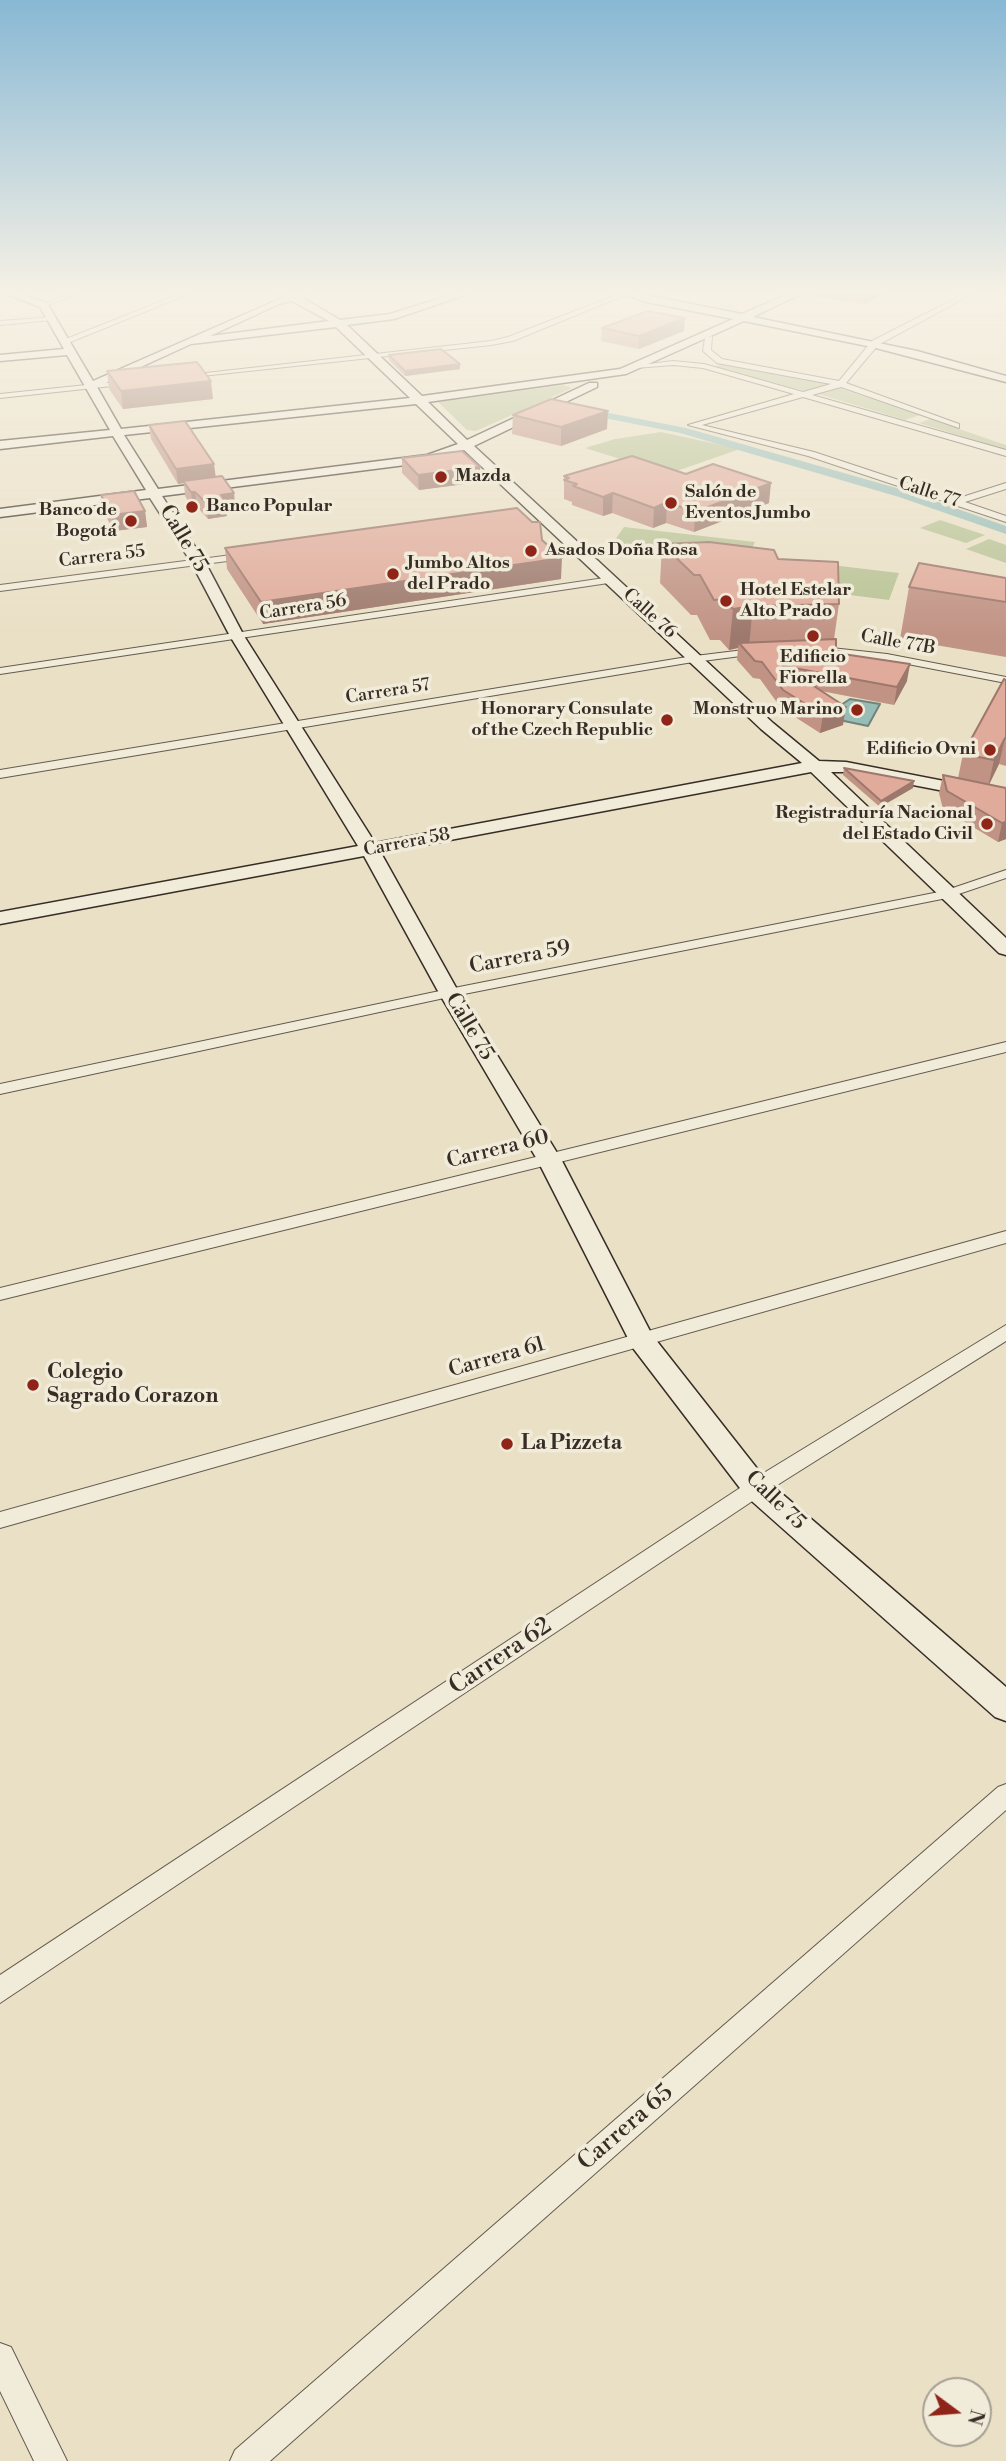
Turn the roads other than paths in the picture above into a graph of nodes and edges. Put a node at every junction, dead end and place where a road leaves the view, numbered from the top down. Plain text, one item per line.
1 (104, 408) edge
2 (345, 408) edge
3 (427, 408) edge
4 (544, 408) edge
5 (752, 408) edge
6 (853, 408) edge
7 (906, 408) edge
8 (928, 416) junction
9 (907, 423) junction
10 (967, 430) dead end
11 (118, 432) junction
12 (993, 439) dead end
13 (1006, 443) edge
14 (0, 444) edge
15 (470, 448) junction
16 (1006, 453) edge
17 (1006, 486) edge
18 (153, 490) junction
19 (956, 502) junction
20 (0, 505) edge
21 (0, 513) edge
22 (542, 516) junction
23 (524, 519) edge
24 (1006, 519) edge
25 (265, 553) edge
26 (198, 562) junction
27 (611, 580) junction
28 (0, 587) edge
29 (237, 636) junction
30 (795, 649) edge
31 (771, 650) edge
32 (697, 659) junction
33 (0, 671) edge
34 (1006, 680) edge
35 (295, 725) junction
36 (810, 762) junction
37 (0, 774) edge
38 (1006, 788) edge
39 (1006, 797) edge
40 (366, 843) junction
41 (1006, 874) edge
42 (947, 894) junction
43 (0, 904) edge
44 (0, 918) edge
45 (1006, 949) edge
46 (449, 993) junction
47 (1006, 1047) edge
48 (0, 1089) edge
49 (550, 1161) junction
50 (1006, 1237) edge
51 (0, 1294) edge
52 (1006, 1332) edge
53 (642, 1341) junction
54 (757, 1488) junction
55 (0, 1520) edge
56 (1006, 1707) edge
57 (1006, 1795) edge
58 (0, 1990) edge
59 (0, 2358) edge
60 (51, 2461) edge
61 (246, 2461) edge

1 - 11 street, Calle 75
2 - 11 street
3 - 15 street, Calle 76
4 - 15 street
5 - 19 street, Calle 77
6 - 9 street
7 - 8 street
8 - 9 street
8 - 10 street
9 - 16 street
11 - 14 street
11 - 18 street, Calle 75
12 - 13 street
15 - 18 street
15 - 22 street, Calle 76
17 - 19 street
18 - 20 street
18 - 21 street
18 - 26 street, Calle 75
19 - 24 street, Calle 77
22 - 23 street
22 - 27 street, Calle 76
25 - 26 street, Carrera 55
26 - 28 street, Carrera 55
26 - 29 street, Calle 75
27 - 29 street, Carrera 56
27 - 32 street, Calle 76
29 - 33 street, Carrera 56
29 - 35 street, Calle 75
30 - 34 street, Calle 77B
31 - 32 street, Carrera 57
32 - 35 street, Carrera 57
32 - 36 street, Calle 76
35 - 37 street, Carrera 57
35 - 40 street, Calle 75
36 - 38 street
36 - 39 street
36 - 40 street, Carrera 58
36 - 42 street, Calle 76
40 - 43 street, Carrera 58
40 - 44 street, Carrera 58
40 - 46 street, Calle 75
41 - 42 street, Carrera 59
42 - 45 street, Calle 76
42 - 46 street, Carrera 59
46 - 48 street, Carrera 59
46 - 49 street, Calle 75
47 - 49 street, Carrera 60
49 - 51 street, Carrera 60
49 - 53 street, Calle 75
50 - 53 street, Carrera 61
52 - 54 street, Carrera 62
53 - 54 street, Calle 75
53 - 55 street, Carrera 61
54 - 56 street, Calle 75
54 - 58 street, Carrera 62
57 - 61 street, Carrera 65
59 - 60 street

